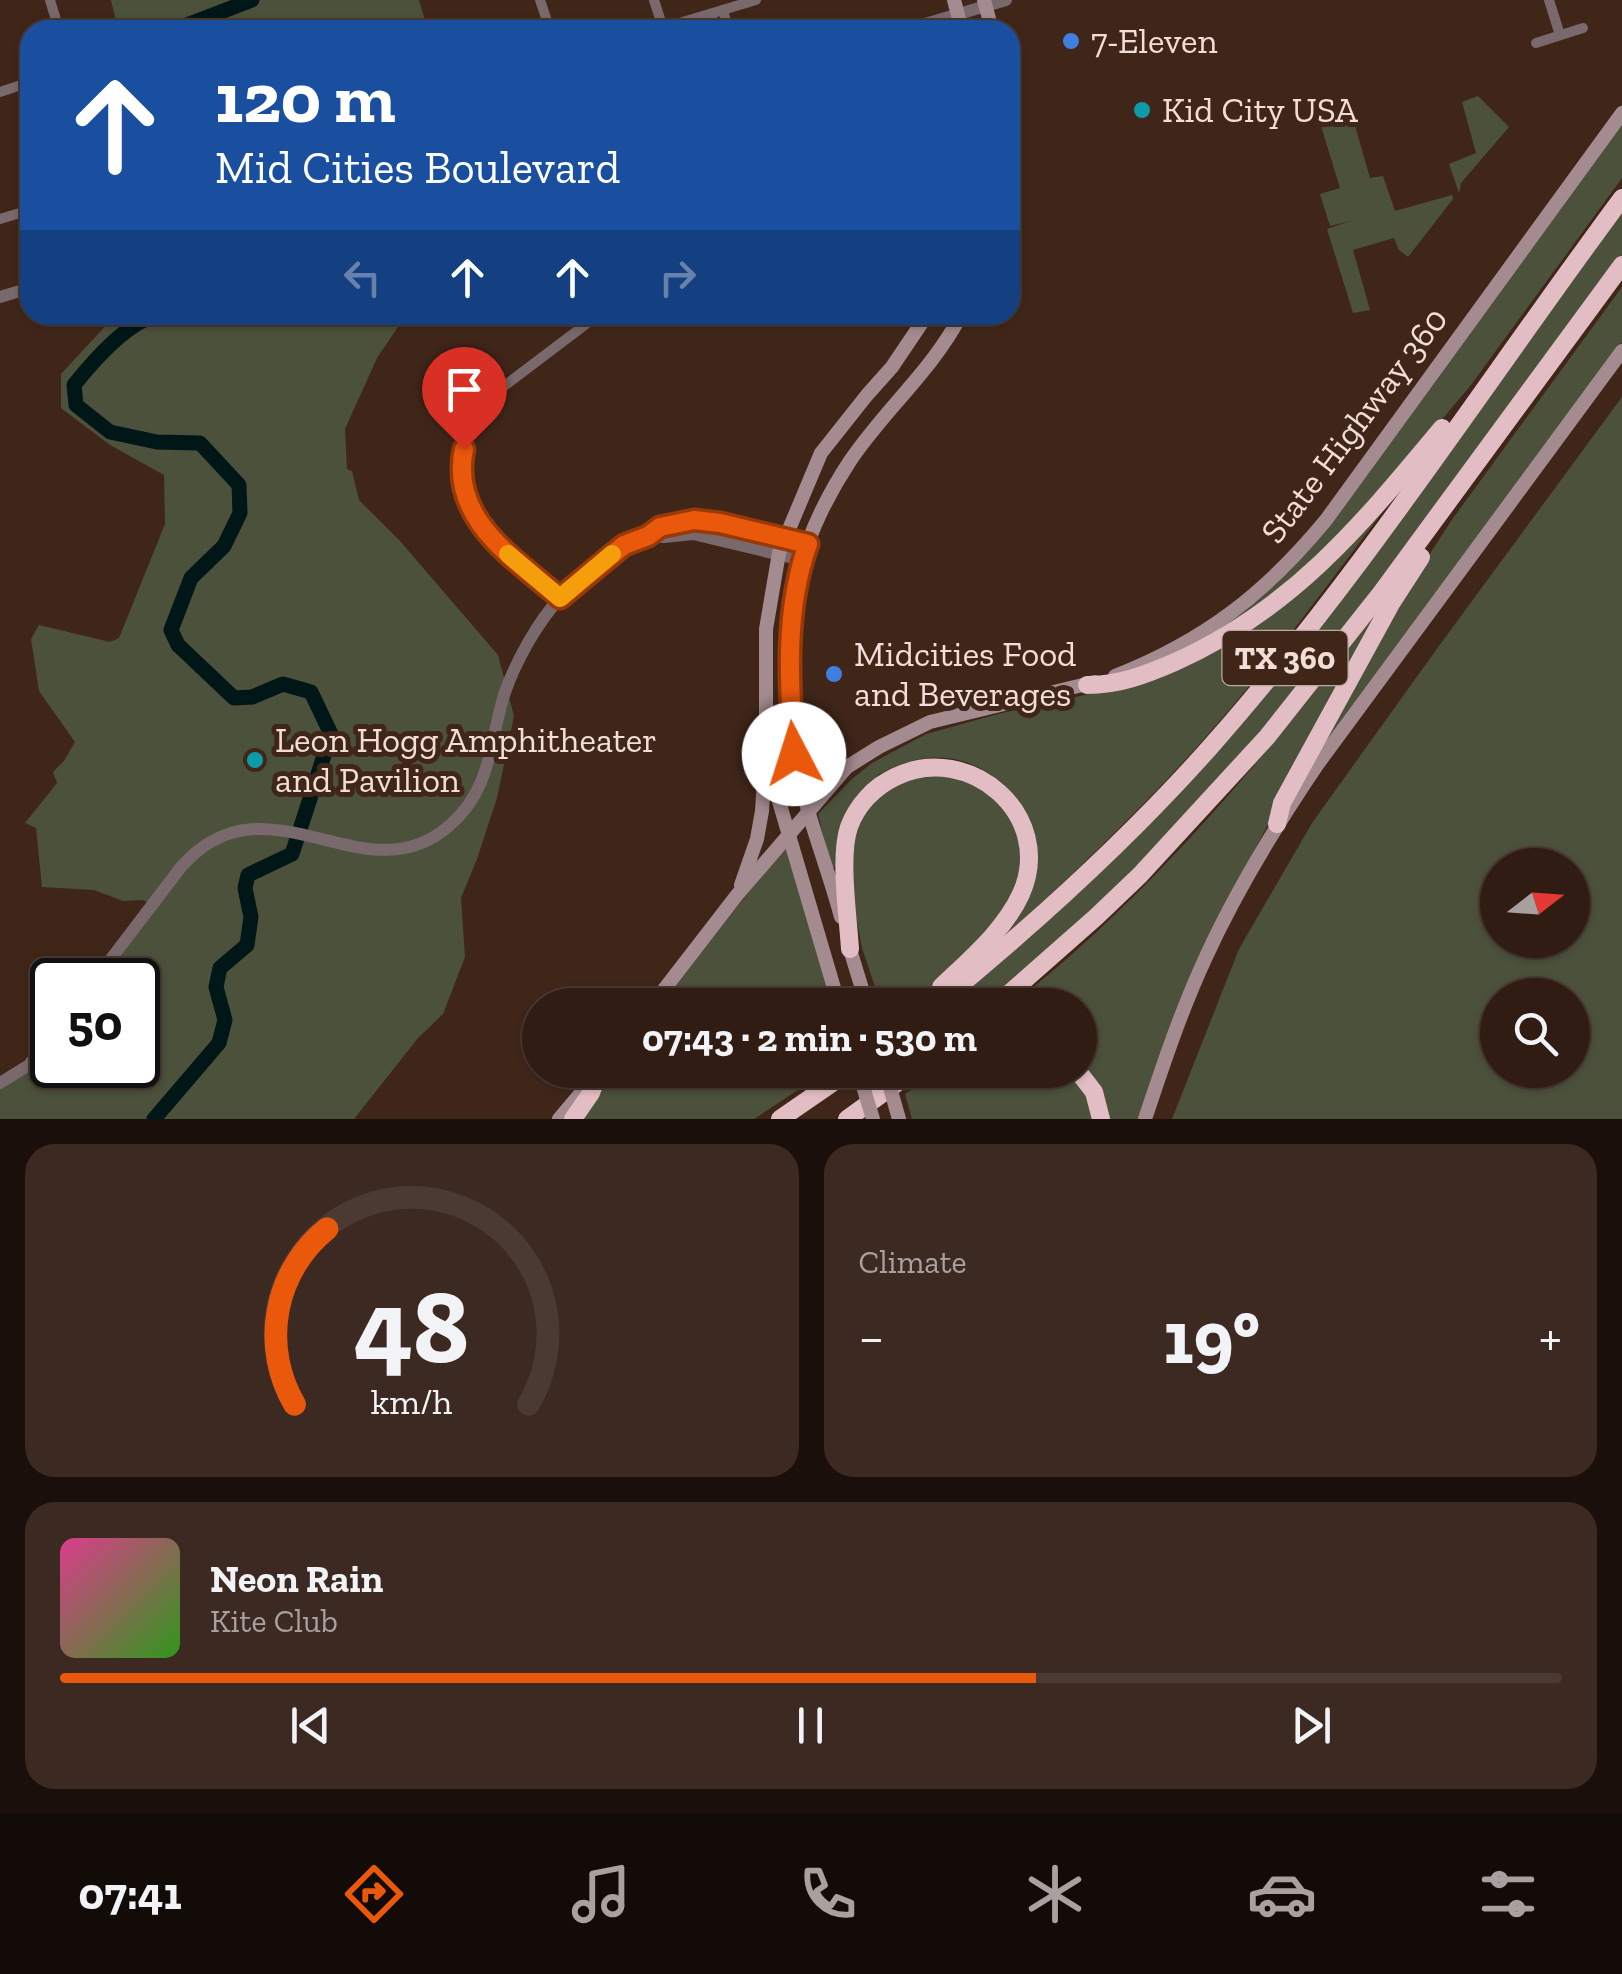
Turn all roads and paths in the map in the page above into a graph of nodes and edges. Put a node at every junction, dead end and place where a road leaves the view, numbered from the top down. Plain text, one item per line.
1 (756, 0) edge
2 (1006, 0) edge
3 (1549, 0) edge
4 (985, 3) edge
5 (956, 7) edge
6 (717, 12) junction
7 (690, 20) edge
8 (717, 20) edge
9 (722, 20) edge
10 (927, 20) edge
11 (1583, 28) dead end
12 (1560, 35) junction
13 (1536, 42) dead end
14 (1622, 113) edge
15 (1622, 198) edge
16 (1576, 260) junction
17 (1622, 266) edge
18 (585, 325) edge
19 (920, 325) edge
20 (956, 325) edge
21 (1575, 330) junction
22 (1622, 350) edge
23 (648, 536) junction
24 (785, 537) junction
25 (808, 544) junction
26 (780, 553) junction
27 (802, 560) junction
28 (560, 598) junction
29 (1087, 685) junction
30 (766, 738) junction
31 (794, 754) junction
32 (847, 767) junction
33 (809, 810) junction
34 (1277, 824) junction
35 (788, 833) junction
36 (738, 895) junction
37 (850, 949) junction
38 (112, 958) edge
39 (665, 988) edge
40 (834, 988) edge
41 (862, 988) edge
42 (940, 988) edge
43 (957, 988) edge
44 (1016, 988) edge
45 (30, 1064) edge
46 (0, 1083) edge
47 (584, 1088) edge
48 (594, 1088) edge
49 (827, 1088) edge
50 (861, 1088) edge
51 (879, 1088) edge
52 (893, 1088) edge
53 (1091, 1088) edge
54 (559, 1119) edge
55 (573, 1119) edge
56 (780, 1119) edge
57 (847, 1119) edge
58 (872, 1119) edge
59 (899, 1119) edge
60 (1102, 1119) edge
61 (1145, 1119) edge

1 - 6 street
2 - 4 street
3 - 12 street
4 - 5 street
5 - 10 street
6 - 7 street
6 - 8 street
6 - 9 street
11 - 12 street
12 - 13 street
14 - 29 main road, State Highway 360
15 - 16 highway, TX 360
16 - 29 highway
16 - 43 highway, TX 360
17 - 21 highway, TX 360
18 - 28 street
19 - 24 main road
20 - 25 main road
21 - 34 highway
21 - 44 highway, TX 360
22 - 34 main road
23 - 24 street
23 - 26 street
23 - 28 street
24 - 25 street
24 - 26 main road
25 - 27 main road
26 - 27 street
26 - 30 main road
27 - 31 main road
28 - 38 street
29 - 32 main road, State Highway 360
30 - 35 main road
30 - 36 main road
31 - 32 main road
31 - 33 main road
32 - 33 main road, State Highway 360
33 - 35 main road, State Highway 360
33 - 37 main road
34 - 61 main road
35 - 36 main road, State Highway 360
35 - 40 main road
36 - 39 main road, State Highway 360
37 - 41 main road
37 - 42 highway
45 - 46 street
47 - 54 main road
48 - 55 highway
49 - 56 highway
50 - 58 main road, bridge
51 - 57 highway
52 - 59 main road, bridge
53 - 60 highway

